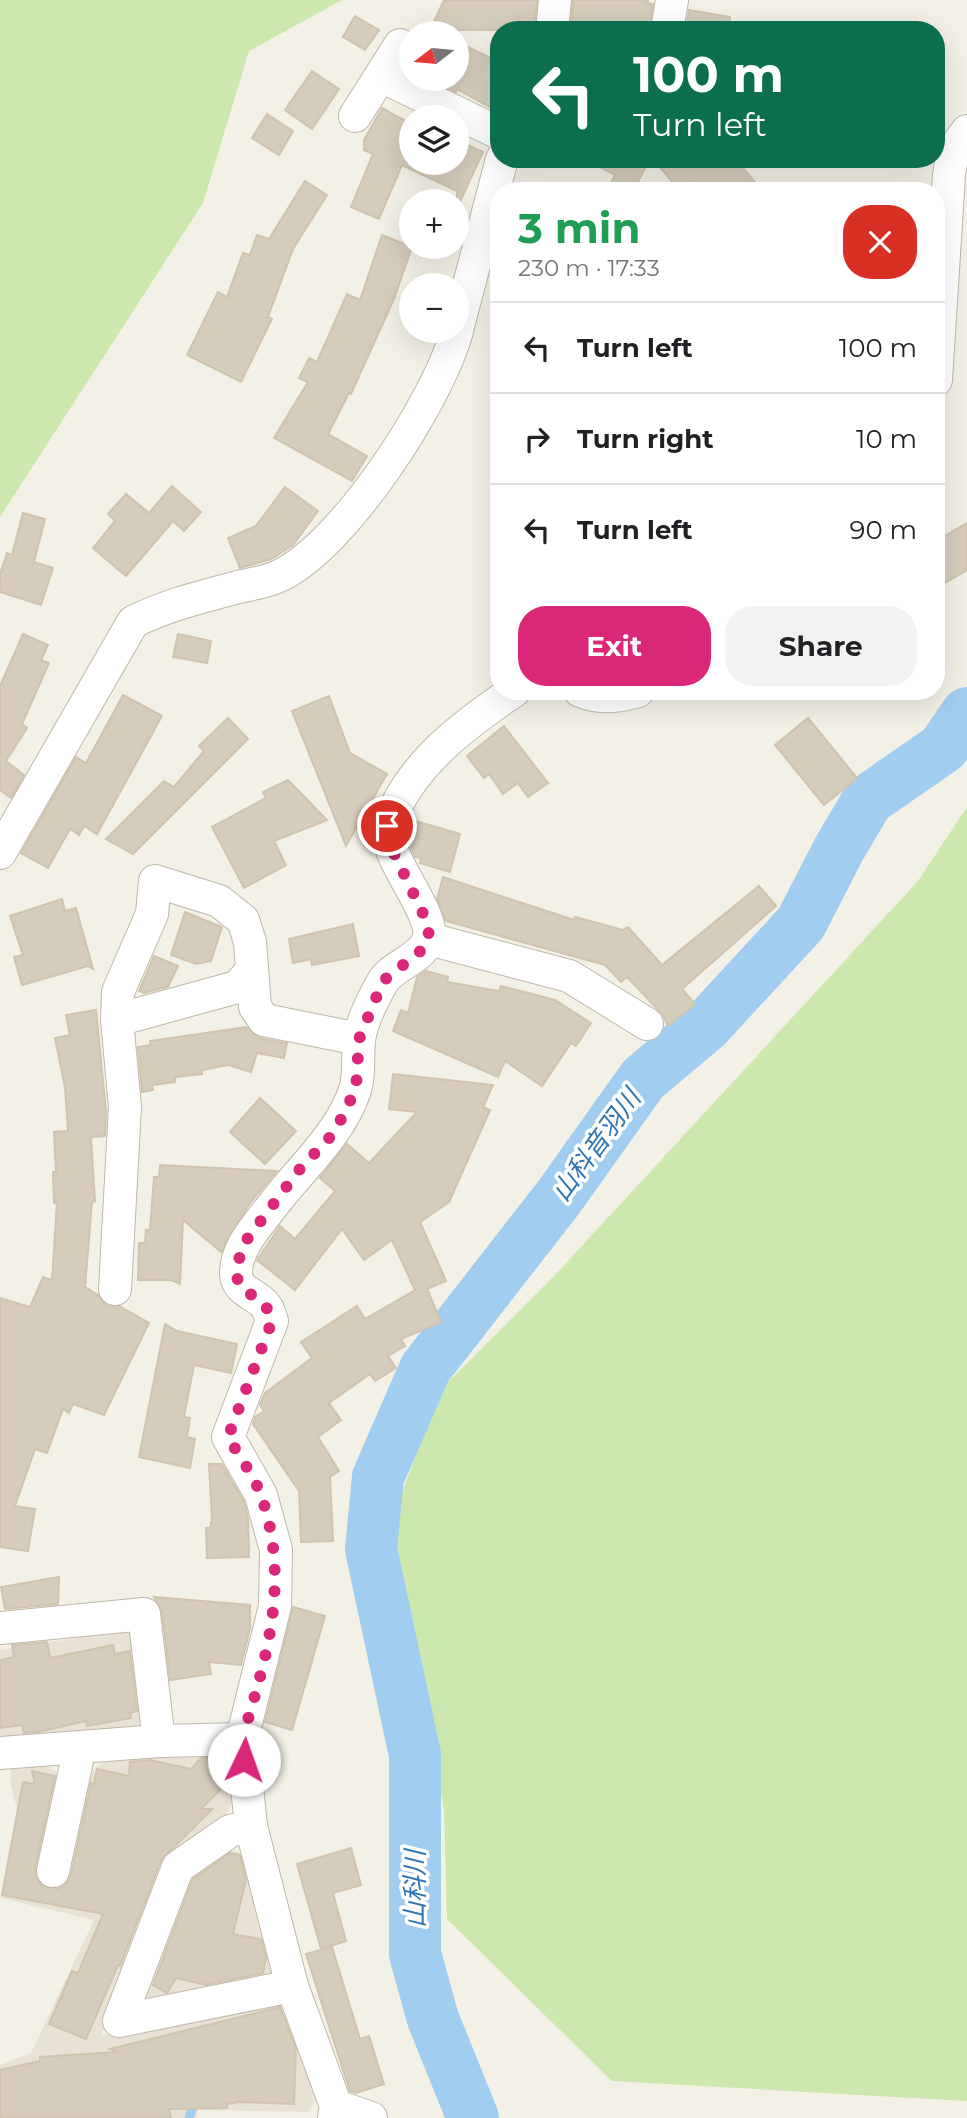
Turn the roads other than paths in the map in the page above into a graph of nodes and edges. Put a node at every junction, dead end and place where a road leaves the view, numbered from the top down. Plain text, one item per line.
1 (555, 0) edge
2 (672, 0) edge
3 (553, 21) edge
4 (668, 21) edge
5 (399, 47) edge
6 (381, 76) junction
7 (355, 116) dead end
8 (490, 129) edge
9 (952, 144) edge
10 (490, 205) edge
11 (945, 226) edge
12 (469, 284) edge
13 (453, 343) edge
14 (503, 700) edge
15 (9, 816) edge
16 (0, 853) edge
17 (429, 939) junction
18 (252, 970) junction
19 (117, 1020) junction
20 (647, 1024) dead end
21 (359, 1039) junction
22 (115, 1289) dead end
23 (0, 1628) edge
24 (242, 1739) junction
25 (159, 1741) junction
26 (80, 1747) junction
27 (0, 1753) edge
28 (251, 1826) junction
29 (53, 1871) dead end
30 (292, 1986) junction
31 (335, 2112) edge
32 (371, 2118) edge

1 - 3 street
2 - 4 street
5 - 6 street
6 - 7 street
6 - 8 street
9 - 11 street
10 - 12 street
13 - 15 street
14 - 17 street
15 - 16 street
17 - 20 street
17 - 21 street
18 - 19 street
18 - 19 street
18 - 21 street
19 - 22 street
21 - 24 street
23 - 25 street
24 - 25 street
24 - 28 street
25 - 26 street
26 - 27 street
26 - 29 street
28 - 30 street
28 - 30 street
30 - 31 street
31 - 32 street

